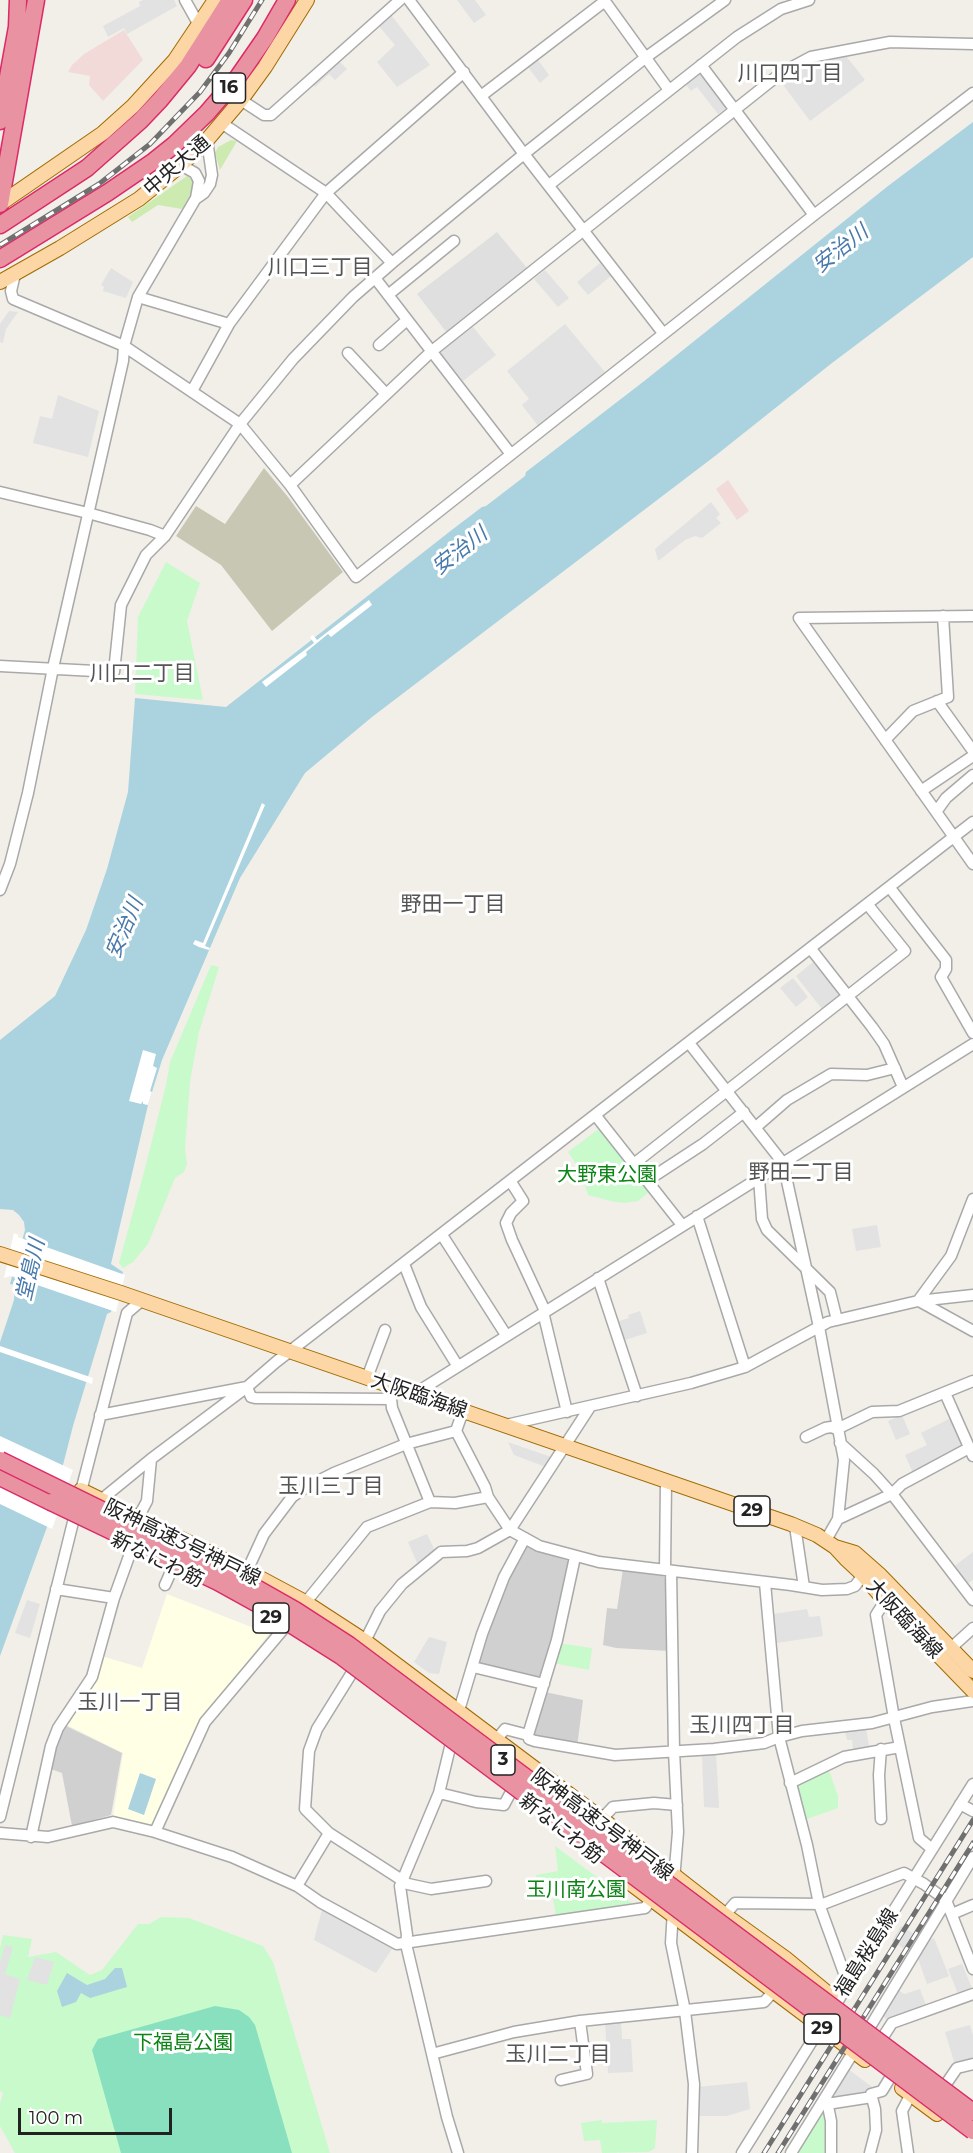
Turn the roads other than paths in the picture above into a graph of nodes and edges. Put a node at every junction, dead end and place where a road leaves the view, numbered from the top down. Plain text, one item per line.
1 (18, 0) edge
2 (36, 0) edge
3 (185, 0) edge
4 (214, 0) edge
5 (230, 0) edge
6 (244, 0) edge
7 (275, 0) edge
8 (287, 0) edge
9 (307, 0) edge
10 (400, 0) edge
11 (409, 0) edge
12 (725, 0) edge
13 (809, 0) edge
14 (604, 1) edge
15 (200, 25) junction
16 (973, 44) edge
17 (645, 58) junction
18 (701, 65) junction
19 (464, 72) junction
20 (669, 90) junction
21 (973, 93) edge
22 (481, 96) junction
23 (241, 100) junction
24 (735, 109) junction
25 (0, 121) edge
26 (222, 124) junction
27 (207, 140) junction
28 (105, 154) junction
29 (524, 154) junction
30 (154, 161) junction
31 (181, 165) junction
32 (549, 185) junction
33 (326, 193) junction
34 (196, 198) junction
35 (0, 204) edge
36 (814, 214) junction
37 (0, 225) edge
38 (582, 230) junction
39 (454, 241) dead end
40 (0, 259) edge
41 (392, 263) junction
42 (15, 274) junction
43 (375, 278) junction
44 (0, 282) edge
45 (388, 295) junction
46 (138, 297) junction
47 (407, 320) junction
48 (229, 324) junction
49 (663, 333) junction
50 (379, 345) dead end
51 (124, 346) junction
52 (432, 351) junction
53 (348, 353) dead end
54 (192, 391) junction
55 (386, 394) junction
56 (240, 424) junction
57 (510, 453) junction
58 (290, 485) junction
59 (0, 492) edge
60 (88, 513) junction
61 (165, 536) junction
62 (943, 616) junction
63 (973, 616) edge
64 (0, 666) edge
65 (53, 668) junction
66 (938, 701) junction
67 (885, 740) junction
68 (973, 751) edge
69 (973, 756) edge
70 (973, 775) edge
71 (921, 791) junction
72 (936, 812) junction
73 (973, 822) edge
74 (954, 836) junction
75 (5, 864) edge
76 (973, 864) edge
77 (890, 888) junction
78 (0, 890) edge
79 (868, 904) junction
80 (811, 949) junction
81 (848, 996) junction
82 (973, 1033) edge
83 (689, 1043) junction
84 (973, 1044) edge
85 (895, 1068) junction
86 (903, 1087) junction
87 (728, 1090) junction
88 (744, 1112) junction
89 (596, 1116) junction
90 (756, 1126) junction
91 (634, 1162) junction
92 (783, 1163) junction
93 (759, 1178) junction
94 (648, 1180) junction
95 (511, 1182) junction
96 (973, 1199) edge
97 (697, 1216) junction
98 (682, 1225) junction
99 (442, 1235) junction
100 (5, 1254) edge
101 (404, 1264) junction
102 (805, 1266) junction
103 (598, 1278) junction
104 (973, 1295) edge
105 (141, 1300) junction
106 (918, 1301) junction
107 (545, 1311) junction
108 (837, 1320) junction
109 (819, 1328) junction
110 (385, 1330) dead end
111 (973, 1331) edge
112 (506, 1335) junction
113 (291, 1352) junction
114 (457, 1365) junction
115 (745, 1367) junction
116 (367, 1378) junction
117 (973, 1381) edge
118 (247, 1387) junction
119 (945, 1393) junction
120 (393, 1394) junction
121 (414, 1394) junction
122 (637, 1396) junction
123 (590, 1407) junction
124 (463, 1411) junction
125 (567, 1412) junction
126 (100, 1415) junction
127 (505, 1425) junction
128 (837, 1429) junction
129 (456, 1431) junction
130 (806, 1437) dead end
131 (406, 1443) junction
132 (840, 1443) junction
133 (564, 1446) junction
134 (0, 1452) edge
135 (972, 1454) edge
136 (152, 1459) junction
137 (0, 1460) edge
138 (0, 1477) edge
139 (666, 1481) junction
140 (0, 1484) edge
141 (81, 1490) junction
142 (892, 1494) junction
143 (488, 1497) junction
144 (102, 1499) junction
145 (430, 1502) junction
146 (55, 1507) junction
147 (138, 1518) junction
148 (838, 1519) junction
149 (74, 1520) junction
150 (795, 1526) junction
151 (510, 1530) junction
152 (525, 1538) junction
153 (831, 1543) junction
154 (132, 1548) junction
155 (575, 1557) junction
156 (173, 1567) junction
157 (247, 1571) junction
158 (668, 1571) junction
159 (863, 1575) junction
160 (765, 1583) junction
161 (165, 1585) dead end
162 (804, 1587) junction
163 (56, 1589) junction
164 (114, 1598) junction
165 (973, 1600) edge
166 (885, 1601) junction
167 (305, 1602) junction
168 (286, 1626) junction
169 (973, 1628) edge
170 (365, 1641) junction
171 (951, 1648) junction
172 (473, 1667) junction
173 (972, 1668) edge
174 (353, 1671) junction
175 (544, 1684) junction
176 (973, 1691) edge
177 (973, 1701) edge
178 (459, 1711) junction
179 (894, 1718) junction
180 (529, 1737) junction
181 (779, 1737) junction
182 (497, 1739) junction
183 (450, 1745) junction
184 (900, 1747) junction
185 (881, 1749) junction
186 (674, 1752) junction
187 (790, 1783) junction
188 (973, 1784) edge
189 (512, 1790) junction
190 (439, 1792) junction
191 (960, 1804) junction
192 (677, 1805) junction
193 (973, 1811) edge
194 (0, 1817) edge
195 (602, 1819) junction
196 (881, 1819) dead end
197 (155, 1832) junction
198 (0, 1833) edge
199 (329, 1833) junction
200 (31, 1837) junction
201 (932, 1849) junction
202 (973, 1857) edge
203 (674, 1875) junction
204 (914, 1878) junction
205 (402, 1881) junction
206 (486, 1881) dead end
207 (297, 1886) junction
208 (651, 1900) junction
209 (946, 1900) junction
210 (819, 1904) junction
211 (973, 1905) edge
212 (952, 1914) junction
213 (725, 1915) junction
214 (672, 1916) junction
215 (406, 1944) junction
216 (973, 1969) edge
217 (848, 1984) junction
218 (773, 1992) junction
219 (973, 1994) edge
220 (837, 2002) junction
221 (685, 2011) junction
222 (580, 2021) junction
223 (870, 2027) junction
224 (822, 2029) junction
225 (884, 2037) junction
226 (854, 2051) junction
227 (432, 2054) junction
228 (973, 2064) edge
229 (890, 2078) junction
230 (561, 2080) dead end
231 (946, 2084) junction
232 (911, 2094) junction
233 (872, 2097) junction
234 (826, 2100) junction
235 (973, 2105) edge
236 (973, 2112) edge
237 (973, 2131) edge
238 (973, 2140) edge
239 (457, 2149) edge
240 (446, 2153) edge
241 (692, 2153) edge
242 (742, 2153) edge
243 (791, 2153) edge
244 (831, 2153) edge
245 (870, 2153) edge
246 (908, 2153) edge

1 - 25 highway
2 - 35 highway
3 - 15 street
4 - 15 main road
5 - 28 highway, 16
6 - 28 highway
7 - 30 highway
8 - 30 highway, 16
9 - 23 main road, 中央大通
10 - 23 street
11 - 19 street
12 - 17 street
13 - 18 street
14 - 17 street
14 - 22 street
15 - 35 main road
16 - 24 street
17 - 20 street
17 - 29 street
18 - 20 street
18 - 24 street
19 - 22 street
19 - 33 street
20 - 32 street
21 - 36 street
22 - 29 street
23 - 26 main road, 中央大通
24 - 36 street
24 - 38 street
26 - 27 main road, 中央大通
26 - 33 street
27 - 31 main road, 中央大通
27 - 34 street
28 - 37 highway, 16
29 - 32 street
29 - 41 street
30 - 40 highway, 16
31 - 34 street
31 - 42 main road, 中央大通
32 - 38 street
33 - 41 street
33 - 48 street
34 - 46 street
36 - 49 street
38 - 49 street
38 - 52 street
39 - 45 street
41 - 43 street
42 - 44 main road, 中央大通
42 - 51 street
43 - 45 street
43 - 56 street
45 - 47 street
46 - 48 street
46 - 51 street
47 - 50 street
47 - 52 street
48 - 54 street
49 - 57 street
51 - 54 street
51 - 60 street
52 - 55 street
52 - 57 street
53 - 55 street
54 - 56 street
55 - 58 street
56 - 58 street
56 - 61 street
57 - 58 street
59 - 60 street
60 - 61 street
60 - 65 street
61 - 65 street
62 - 63 street
62 - 66 street
62 - 67 street
64 - 65 street
65 - 75 street
66 - 67 street
66 - 68 street
67 - 71 street
69 - 71 street
70 - 72 street
71 - 72 street
72 - 74 street
73 - 74 street
74 - 76 street
74 - 77 street
75 - 78 street
77 - 79 street
77 - 82 street
79 - 80 street
79 - 81 street
80 - 81 street
80 - 83 street
81 - 85 street
81 - 87 street
83 - 87 street
83 - 89 street
84 - 86 street
85 - 86 street
85 - 90 street
86 - 92 street
87 - 88 street
87 - 91 street
88 - 90 street
88 - 94 street
89 - 91 street
89 - 95 street
90 - 92 street
91 - 94 street
92 - 93 street
92 - 102 street
93 - 97 street
93 - 102 street
94 - 98 street
95 - 99 street
95 - 107 street
96 - 106 street
97 - 98 street
97 - 115 street
98 - 103 street
99 - 101 street
99 - 112 street
100 - 105 main road, 大阪臨海線 / 29
101 - 113 street
101 - 114 street
102 - 108 street
102 - 109 street
103 - 107 street
103 - 122 street
104 - 106 street
105 - 113 main road, 大阪臨海線 / 29
105 - 126 street
106 - 108 street
106 - 111 street
107 - 112 street
107 - 125 street
108 - 109 street
109 - 115 street
109 - 128 street
110 - 116 street
112 - 114 street
113 - 116 main road, 大阪臨海線 / 29
113 - 118 street
114 - 121 street
115 - 122 street
116 - 120 main road, 大阪臨海線 / 29
117 - 119 street
118 - 120 street
118 - 126 street
118 - 136 street
119 - 128 street
119 - 135 street
120 - 121 main road, 大阪臨海線 / 29
120 - 131 street
121 - 124 main road, 大阪臨海線 / 29
122 - 123 street
123 - 125 street
123 - 133 street
124 - 127 main road, 大阪臨海線 / 29
124 - 129 street
125 - 127 street
126 - 141 street
127 - 133 main road, 大阪臨海線 / 29
128 - 130 street
128 - 132 street
129 - 131 street
129 - 143 street
131 - 145 street
131 - 157 street
132 - 142 street
132 - 148 street
133 - 139 main road, 大阪臨海線 / 29
133 - 151 street
134 - 141 street, 新なにわ筋 / 29
135 - 142 street
136 - 144 street
136 - 147 street
137 - 236 highway, 阪神高速3号神戸線 / 3, bridge
138 - 146 highway, 阪神高速3号神戸線 / 3
139 - 150 main road, 大阪臨海線 / 29
139 - 158 street
140 - 146 highway, 3
141 - 144 main road, 新なにわ筋 / 29
141 - 149 street
142 - 148 street
142 - 165 street
143 - 145 street
143 - 151 street
144 - 147 main road, 新なにわ筋 / 29
145 - 167 street
146 - 149 street, 新なにわ筋 / 29
146 - 237 highway, 阪神高速3号神戸線 / 3, bridge
147 - 157 main road, 新なにわ筋 / 29
148 - 153 street
149 - 154 main road, 新なにわ筋 / 29
149 - 163 street
150 - 153 main road, 大阪臨海線 / 29
150 - 162 street
151 - 152 street
151 - 170 street
152 - 155 street
152 - 172 street
153 - 159 main road, 大阪臨海線
153 - 171 main road, 大阪臨海線 / 29
154 - 156 main road, 新なにわ筋 / 29
154 - 164 street
155 - 158 street
155 - 175 street
156 - 161 street
156 - 168 main road, 新なにわ筋 / 29
157 - 167 main road, 新なにわ筋 / 29
158 - 160 street
158 - 186 street
159 - 162 street
159 - 166 main road, 大阪臨海線
160 - 162 street
160 - 181 street
163 - 164 street
163 - 194 street
164 - 200 street
166 - 176 main road, 大阪臨海線
166 - 179 street
167 - 168 street
167 - 170 main road, 新なにわ筋 / 29
168 - 174 main road, 新なにわ筋 / 29
168 - 197 street
169 - 171 street
170 - 178 main road, 新なにわ筋 / 29
171 - 173 main road, 大阪臨海線 / 29
172 - 175 street
172 - 178 street
174 - 183 main road, 新なにわ筋 / 29
174 - 199 street
175 - 180 street
177 - 179 street
178 - 182 main road, 新なにわ筋 / 29
178 - 183 street
179 - 181 street
179 - 184 street
180 - 182 street
180 - 186 street
181 - 186 street
181 - 187 street
182 - 195 main road, 新なにわ筋 / 29
183 - 189 main road, 新なにわ筋 / 29
183 - 190 street
184 - 185 street
184 - 201 street
185 - 187 street
185 - 196 street
186 - 192 street
187 - 210 street
188 - 191 street, 福島桜島線
189 - 190 street
189 - 208 main road, 新なにわ筋 / 29
190 - 205 street
191 - 193 street
191 - 201 street, 福島桜島線
192 - 195 street
192 - 203 street
195 - 203 main road, 新なにわ筋 / 29
197 - 200 street
197 - 207 street
198 - 200 street
199 - 205 street
199 - 207 street
201 - 204 street, 福島桜島線
202 - 209 street
203 - 213 main road, 新なにわ筋 / 29
203 - 214 street
204 - 209 street
204 - 210 street
204 - 217 street, 福島桜島線
205 - 206 street
205 - 215 street
207 - 215 street
208 - 214 main road, 新なにわ筋 / 29
208 - 215 street
209 - 212 street
209 - 223 street
210 - 213 street
210 - 217 street
211 - 212 street
212 - 216 street
213 - 220 main road, 新なにわ筋 / 29
214 - 218 main road, 新なにわ筋 / 29
214 - 221 street
215 - 227 street
217 - 220 street, 福島桜島線
218 - 221 street
218 - 224 main road, 新なにわ筋 / 29
219 - 225 street
220 - 223 main road, 新なにわ筋 / 29
220 - 224 street, 福島桜島線
221 - 222 street
221 - 241 street
222 - 227 street
222 - 230 street
223 - 225 main road, 新なにわ筋 / 29
224 - 226 main road, 新なにわ筋 / 29
224 - 242 street, 福島桜島線
225 - 231 main road, 新なにわ筋 / 29
226 - 229 main road, 新なにわ筋 / 29
226 - 234 street
227 - 239 street
228 - 231 street
229 - 232 main road, 新なにわ筋 / 29
229 - 233 street
231 - 235 main road, 新なにわ筋 / 29
232 - 238 main road, 新なにわ筋 / 29
232 - 246 street
233 - 234 street
233 - 245 street
234 - 243 street
234 - 244 street
239 - 240 street

